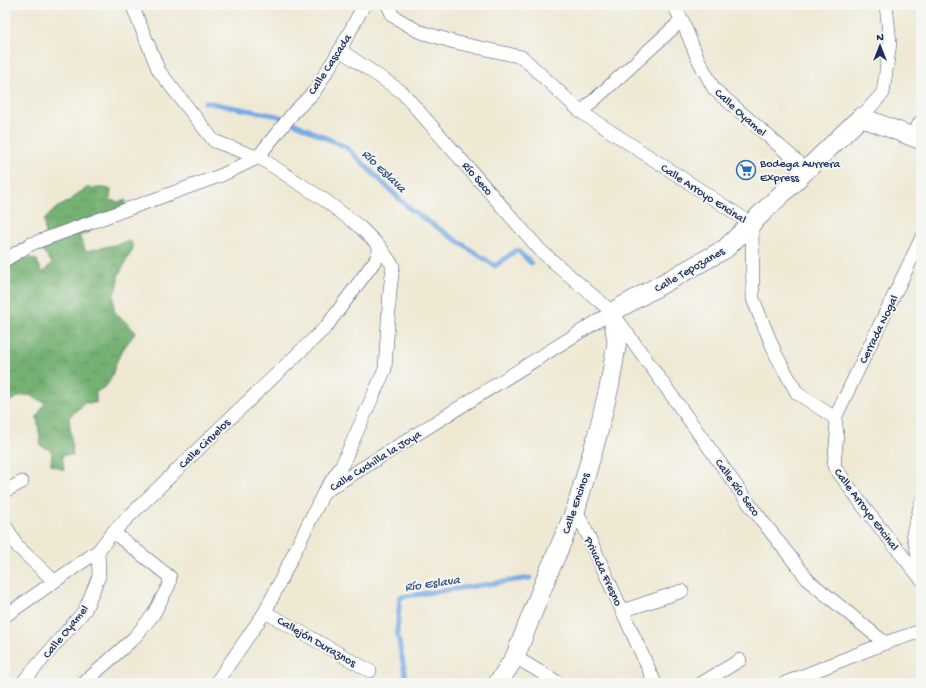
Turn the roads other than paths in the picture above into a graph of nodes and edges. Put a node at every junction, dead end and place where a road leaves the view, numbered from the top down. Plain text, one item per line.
1 (132, 5) edge
2 (364, 5) edge
3 (388, 5) edge
4 (673, 5) edge
5 (886, 5) edge
6 (682, 20) junction
7 (340, 50) junction
8 (581, 112) junction
9 (861, 118) junction
10 (921, 121) edge
11 (916, 138) edge
12 (258, 158) junction
13 (806, 169) junction
14 (752, 224) junction
15 (921, 240) edge
16 (380, 247) junction
17 (5, 260) edge
18 (612, 312) junction
19 (835, 418) junction
20 (22, 482) dead end
21 (5, 491) edge
22 (324, 492) junction
23 (921, 503) edge
24 (576, 509) junction
25 (5, 525) edge
26 (113, 532) junction
27 (98, 551) junction
28 (921, 570) edge
29 (921, 579) edge
30 (54, 581) junction
31 (682, 591) dead end
32 (622, 611) junction
33 (265, 612) junction
34 (5, 616) edge
35 (921, 631) edge
36 (886, 643) junction
37 (515, 657) junction
38 (740, 660) dead end
39 (370, 671) dead end
40 (22, 683) edge
41 (84, 683) edge
42 (216, 683) edge
43 (498, 683) edge
44 (559, 683) edge
45 (655, 683) edge
46 (702, 683) edge
47 (786, 683) edge

1 - 12 street
2 - 7 street, Calle Cascada
3 - 8 street, Calle Arroyo Encinal
4 - 6 street, Calle Oyamel
5 - 9 street, Calle Tepozanes
6 - 8 street
6 - 13 street, Calle Oyamel
7 - 12 street, Calle Cascada
7 - 18 street, Río Seco
8 - 14 street, Calle Arroyo Encinal
9 - 11 street
9 - 13 street, Calle Tepozanes
10 - 11 street
12 - 16 street
12 - 17 street
13 - 14 street, Calle Tepozanes
14 - 18 street, Calle Tepozanes
14 - 19 street, Calle Arroyo Encinal
15 - 19 street, Cerrada Nogal
16 - 22 street
16 - 26 street, Calle Ciruelos
18 - 22 street, Calle Cuchilla la Joya
18 - 24 street, Calle Encinos
18 - 36 street, Calle Río Seco
19 - 29 street, Calle Arroyo Encinal
20 - 21 street
22 - 33 street, Calle Cuchilla la Joya
23 - 28 street
24 - 32 street, Privada Fresno
24 - 37 street, Calle Encinos
25 - 30 street
26 - 27 street, Calle Ciruelos
26 - 41 street
27 - 30 street, Calle Ciruelos
27 - 40 street, Calle Oyamel
30 - 34 street, Calle Ciruelos
31 - 32 street, Privada Fresno
32 - 45 street, Privada Fresno
33 - 39 street, Callejón Duraznos
33 - 42 street, Calle Cuchilla la Joya
35 - 36 street
36 - 47 street
37 - 43 street, Calle Encinos
37 - 44 street
38 - 46 street

